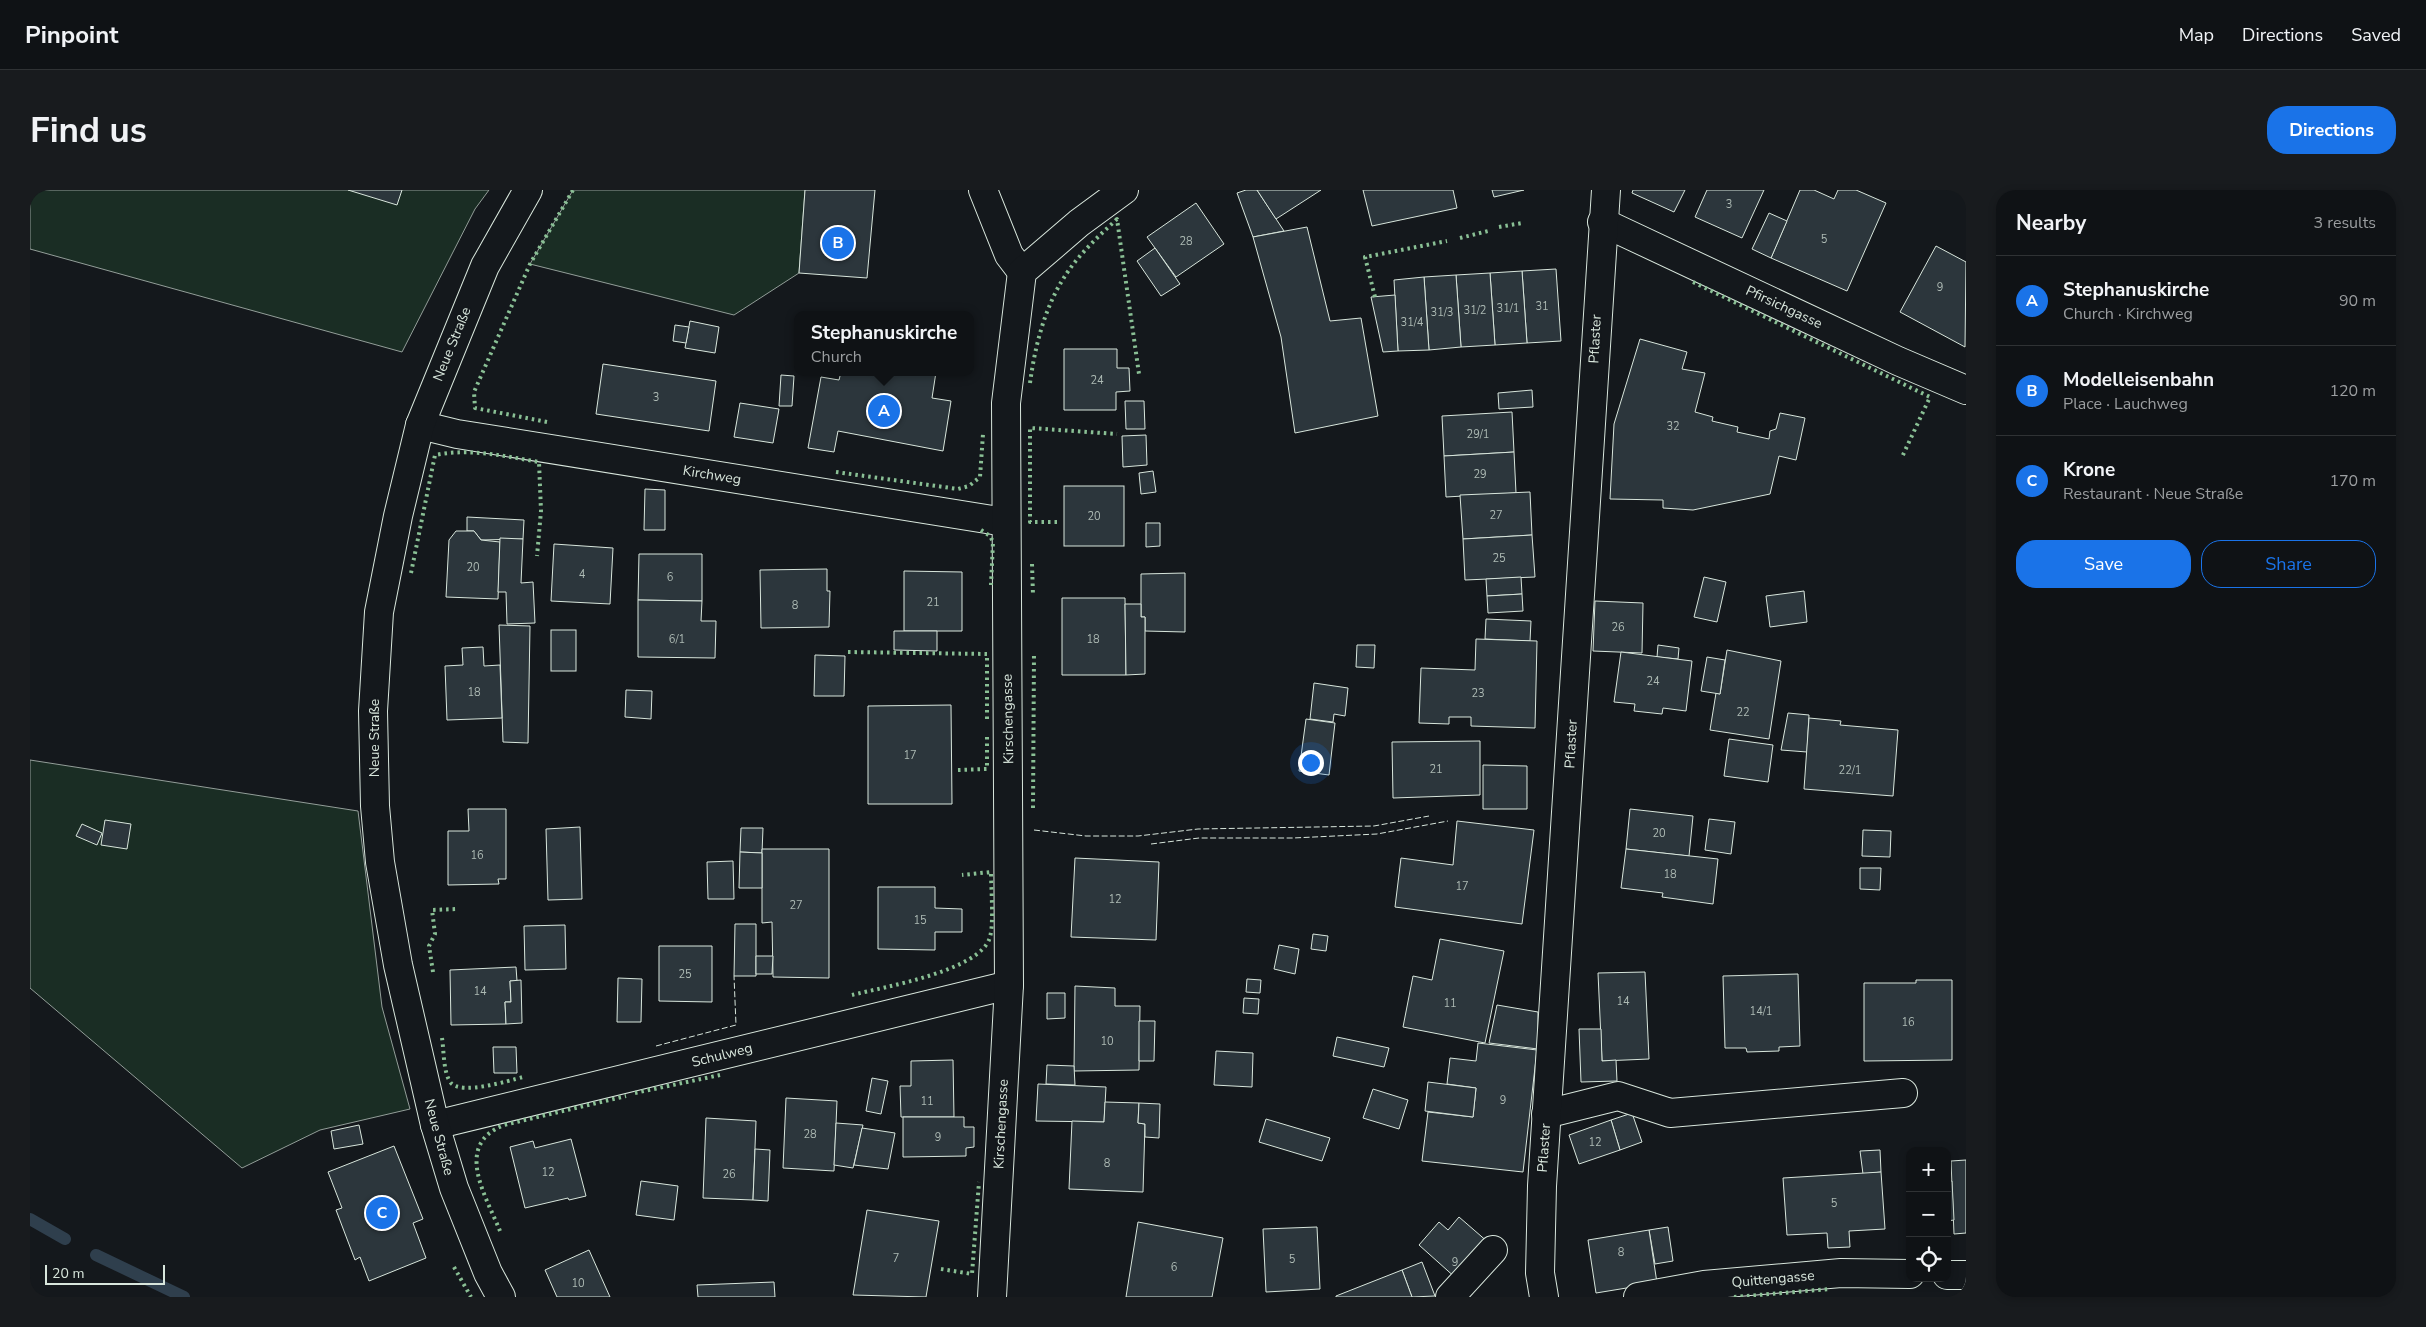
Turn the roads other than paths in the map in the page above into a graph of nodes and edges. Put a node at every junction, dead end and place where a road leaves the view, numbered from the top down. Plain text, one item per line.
1 (528, 190) edge
2 (983, 190) edge
3 (1124, 190) edge
4 (1606, 190) edge
5 (1602, 222) junction
6 (1022, 272) junction
7 (1966, 390) edge
8 (420, 425) junction
9 (1005, 522) junction
10 (1009, 985) junction
11 (1903, 1093) dead end
12 (1546, 1114) junction
13 (435, 1125) junction
14 (1493, 1250) dead end
15 (1906, 1274) edge
16 (1951, 1275) edge
17 (1966, 1275) edge
18 (501, 1297) edge
19 (992, 1297) edge
20 (1450, 1297) edge
21 (1544, 1297) edge
22 (1638, 1297) edge

1 - 8 street, Neue Straße
2 - 6 street
3 - 6 street
4 - 5 street, Pflaster
5 - 7 street, Pfirsichgasse
5 - 12 street, Pflaster
6 - 9 street, Kirschengasse
8 - 9 street, Kirchweg
8 - 13 street, Neue Straße
9 - 10 street, Kirschengasse
10 - 13 street, Schulweg
10 - 19 street, Kirschengasse
11 - 12 street
12 - 21 street, Pflaster
13 - 18 street, Neue Straße
14 - 20 street
15 - 22 street, Quittengasse
16 - 17 street

